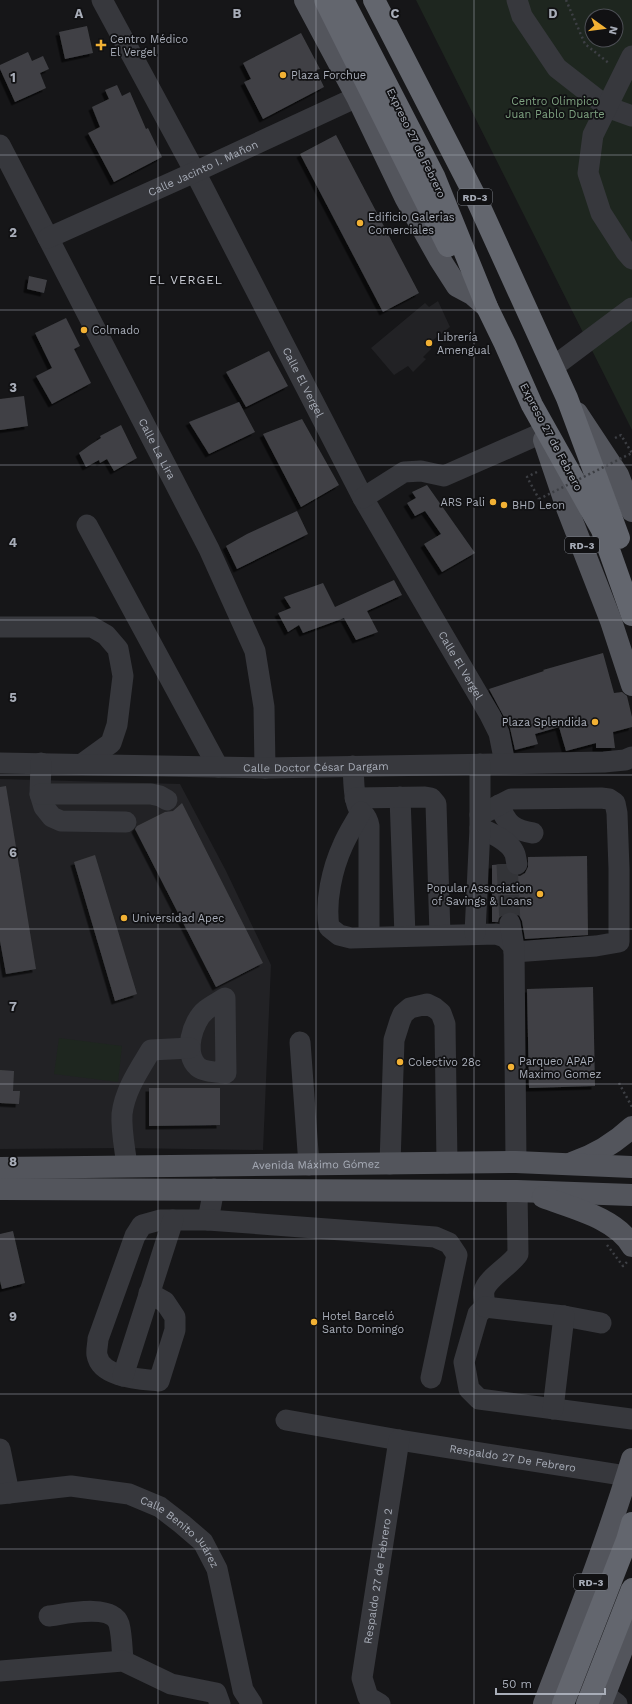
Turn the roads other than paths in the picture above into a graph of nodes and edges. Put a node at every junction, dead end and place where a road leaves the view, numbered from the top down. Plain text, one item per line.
1 (102, 0) edge
2 (305, 0) edge
3 (325, 0) edge
4 (343, 0) edge
5 (374, 0) edge
6 (517, 0) edge
7 (632, 56) edge
8 (357, 97) junction
9 (607, 107) junction
10 (632, 116) edge
11 (0, 145) edge
12 (195, 172) junction
13 (48, 238) junction
14 (632, 259) edge
15 (480, 301) junction
16 (632, 308) edge
17 (553, 367) junction
18 (567, 398) junction
19 (532, 404) junction
20 (542, 433) junction
21 (363, 498) junction
22 (632, 511) edge
23 (86, 525) dead end
24 (632, 570) edge
25 (632, 615) edge
26 (0, 627) edge
27 (632, 685) edge
28 (632, 757) edge
29 (0, 763) edge
30 (42, 763) junction
31 (505, 763) junction
32 (82, 764) junction
33 (480, 764) junction
34 (353, 766) junction
35 (218, 767) junction
36 (266, 768) junction
37 (40, 794) junction
38 (400, 797) junction
39 (167, 800) dead end
40 (358, 805) junction
41 (499, 805) junction
42 (126, 822) dead end
43 (480, 827) junction
44 (533, 832) dead end
45 (512, 864) tunnel mouth
46 (626, 869) edge
47 (510, 923) tunnel mouth
48 (475, 933) junction
49 (440, 935) junction
50 (405, 936) junction
51 (368, 937) junction
52 (514, 950) junction
53 (300, 1042) dead end
54 (190, 1048) dead end
55 (632, 1113) edge
56 (516, 1162) junction
57 (447, 1163) junction
58 (390, 1164) junction
59 (309, 1165) junction
60 (568, 1165) junction
61 (127, 1166) junction
62 (632, 1167) edge
63 (0, 1168) edge
64 (0, 1189) edge
65 (214, 1190) junction
66 (522, 1191) junction
67 (632, 1195) edge
68 (173, 1220) junction
69 (208, 1220) junction
70 (632, 1246) edge
71 (150, 1293) junction
72 (486, 1307) junction
73 (564, 1316) junction
74 (602, 1323) dead end
75 (123, 1376) junction
76 (432, 1378) dead end
77 (553, 1409) junction
78 (632, 1419) edge
79 (286, 1420) dead end
80 (399, 1440) junction
81 (0, 1449) edge
82 (629, 1468) edge
83 (4, 1494) edge
84 (632, 1523) edge
85 (632, 1589) edge
86 (49, 1616) dead end
87 (632, 1624) edge
88 (123, 1661) junction
89 (0, 1671) edge
90 (603, 1702) edge
91 (220, 1704) edge
92 (252, 1704) edge
93 (380, 1704) edge
94 (544, 1704) edge
95 (562, 1704) edge

1 - 12 street, Calle El Vergel
2 - 8 main road
3 - 15 highway
4 - 15 highway, Expreso 27 de Febrero / RD-3
5 - 17 highway, Expreso 27 de Febrero / RD-3
6 - 9 street
7 - 9 street
8 - 12 street, Calle Jacinto I. Mañon
8 - 15 main road
9 - 10 street
9 - 14 street
11 - 13 street, Calle La Lira
12 - 13 street, Calle Jacinto I. Mañon
12 - 21 street, Calle El Vergel
13 - 36 street, Calle La Lira
15 - 19 highway, Expreso 27 de Febrero / RD-3
16 - 17 street
17 - 18 highway, Expreso 27 de Febrero / RD-3
18 - 22 main road, RD-3
18 - 24 highway, Expreso 27 de Febrero / RD-3
19 - 20 main road, RD-3
19 - 25 highway, Expreso 27 de Febrero / RD-3
20 - 21 street
20 - 27 main road, RD-3
21 - 31 street, Calle El Vergel
23 - 35 street
26 - 32 street
28 - 31 street, Calle Doctor César Dargam
29 - 30 street, Calle Doctor César Dargam
30 - 32 street, Calle Doctor César Dargam
30 - 37 street
31 - 33 street, Calle Doctor César Dargam
32 - 35 street, Calle Doctor César Dargam
33 - 34 street, Calle Doctor César Dargam
33 - 43 street
34 - 36 street, Calle Doctor César Dargam
34 - 40 street
35 - 36 street, Calle Doctor César Dargam
37 - 39 street
37 - 42 street
38 - 40 street
38 - 49 street
38 - 50 street
40 - 51 street
40 - 51 street
41 - 43 street
41 - 44 street
41 - 46 street
43 - 45 street
43 - 48 street
46 - 52 street
47 - 52 street
48 - 49 street
48 - 52 street
49 - 50 street
50 - 51 street
52 - 56 street
53 - 59 street
54 - 61 street
55 - 60 main road
56 - 57 main road, Avenida Máximo Gómez
56 - 60 main road, Avenida Máximo Gómez
57 - 58 main road, Avenida Máximo Gómez
57 - 58 street
58 - 59 main road, Avenida Máximo Gómez
59 - 61 main road, Avenida Máximo Gómez
60 - 62 main road, Avenida Máximo Gómez
61 - 63 main road, Avenida Máximo Gómez
64 - 65 main road
65 - 66 main road
65 - 69 street
66 - 67 main road
66 - 70 main road
66 - 72 street
68 - 69 street
68 - 71 street
68 - 75 street
69 - 76 street
71 - 75 street
71 - 75 street
72 - 73 street
72 - 77 street
73 - 74 street
73 - 77 street
77 - 78 street
79 - 80 street, Respaldo 27 De Febrero
80 - 82 street, Respaldo 27 De Febrero
80 - 93 street, Respaldo 27 de Febrero 2
81 - 83 street
82 - 94 main road, RD-3
83 - 92 street, Calle Benito Juárez
84 - 95 highway, RD-3
85 - 90 highway
86 - 88 street
87 - 90 main road
88 - 89 street
88 - 91 street

